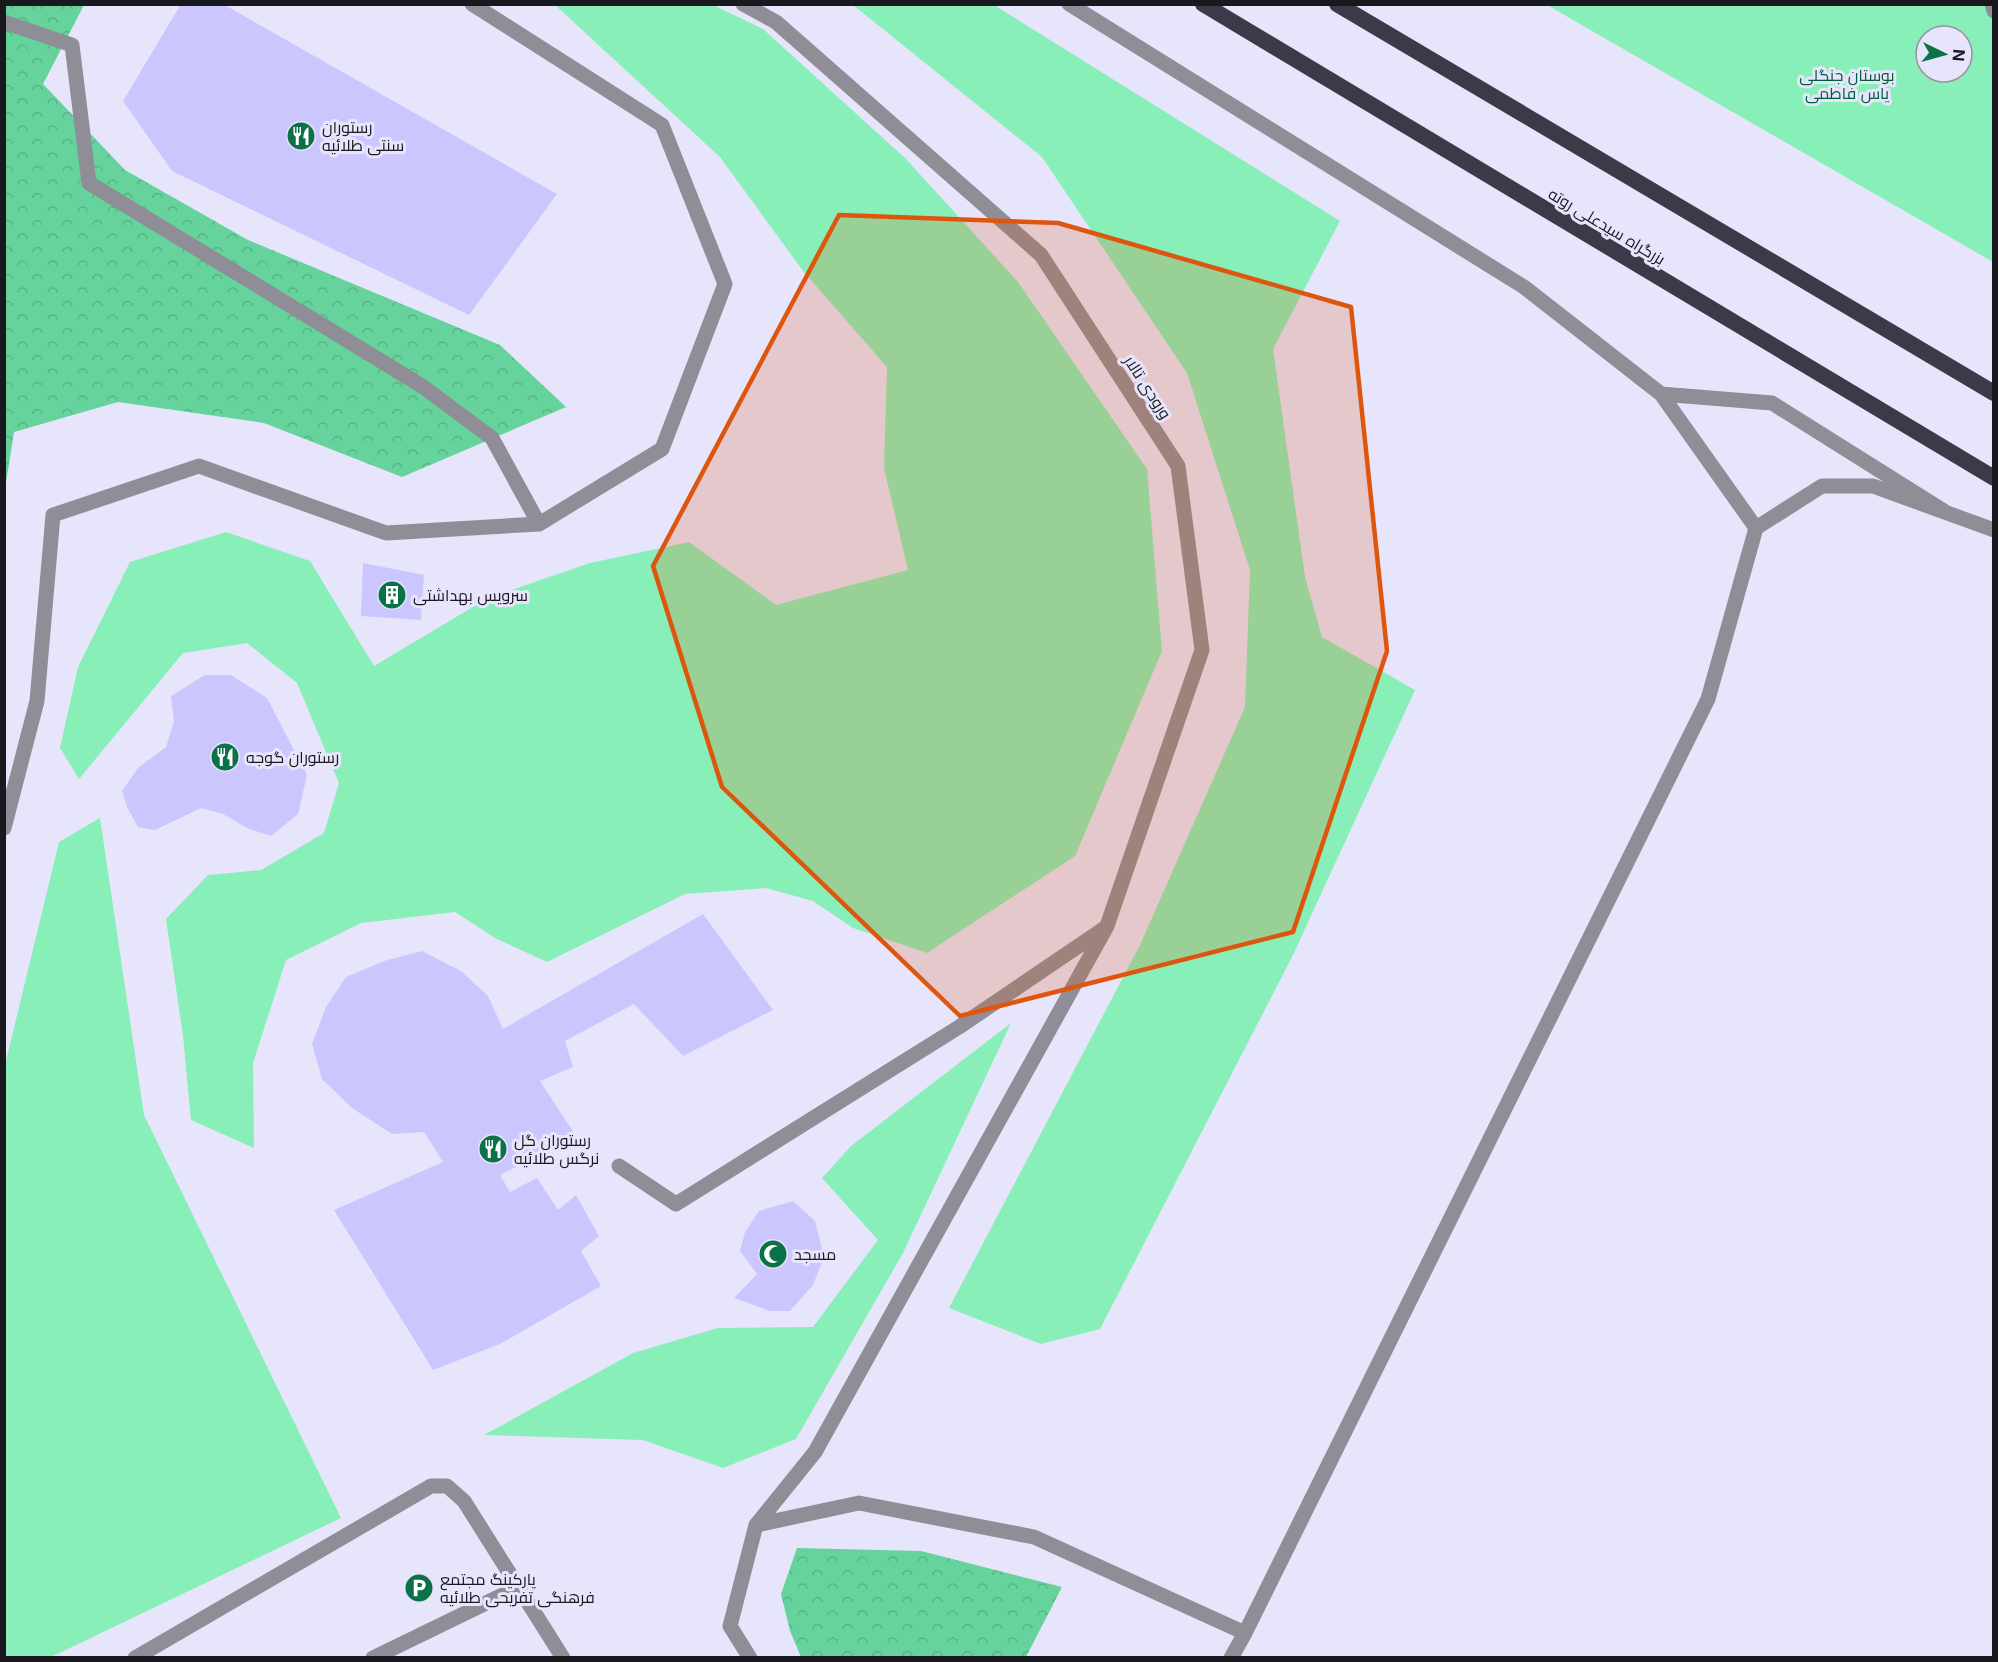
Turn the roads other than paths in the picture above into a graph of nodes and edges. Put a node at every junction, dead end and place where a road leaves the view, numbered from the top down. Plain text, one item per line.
1 (472, 4) edge
2 (743, 4) edge
3 (1069, 4) edge
4 (1203, 4) edge
5 (1337, 4) edge
6 (1992, 4) edge
7 (1994, 11) edge
8 (4, 22) edge
9 (1994, 393) edge
10 (1661, 394) junction
11 (1994, 478) edge
12 (1944, 511) junction
13 (539, 524) junction
14 (1756, 528) junction
15 (1994, 530) edge
16 (4, 828) edge
17 (1107, 926) junction
18 (619, 1166) dead end
19 (756, 1525) junction
20 (519, 1587) junction
21 (1245, 1633) junction
22 (135, 1658) edge
23 (373, 1658) edge
24 (563, 1658) edge
25 (750, 1658) edge
26 (1231, 1658) edge

1 - 13 lane
2 - 17 lane, ورودی تالار
3 - 10 lane
4 - 11 highway, بزرگراه سیدعلی روته
5 - 9 highway
6 - 7 lane
8 - 13 lane
10 - 12 lane
10 - 14 lane
12 - 14 lane
12 - 15 lane
13 - 16 lane
14 - 21 lane
17 - 18 lane
17 - 19 lane, ورودی تالار
19 - 21 lane
19 - 25 lane
20 - 22 lane
20 - 23 lane
20 - 24 lane
21 - 26 lane

